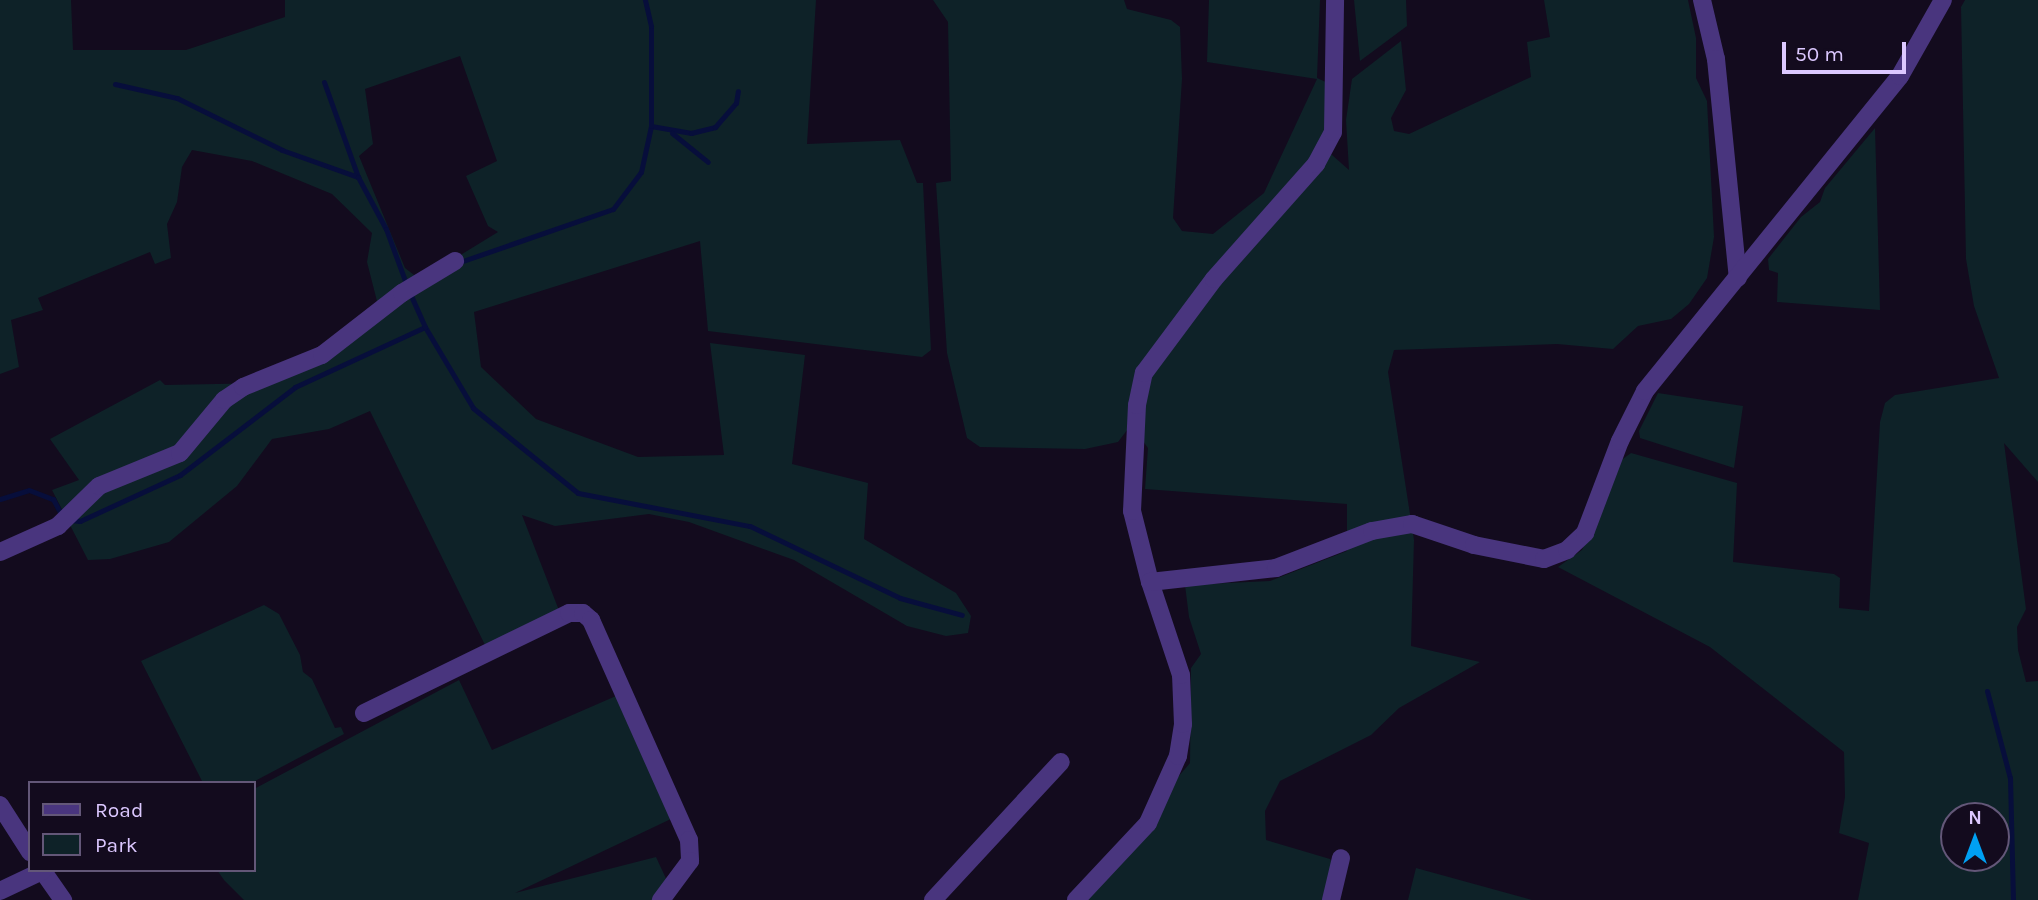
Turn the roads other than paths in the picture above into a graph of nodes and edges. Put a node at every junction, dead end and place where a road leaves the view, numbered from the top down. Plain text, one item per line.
1 (1335, 0) edge
2 (1702, 0) edge
3 (1942, 0) edge
4 (456, 261) dead end
5 (1738, 278) junction
6 (0, 552) edge
7 (1150, 582) junction
8 (364, 713) dead end
9 (1061, 762) dead end
10 (0, 804) edge
11 (28, 849) edge
12 (1341, 858) dead end
13 (40, 872) edge
14 (43, 872) edge
15 (0, 891) edge
16 (63, 900) edge
17 (661, 900) edge
18 (933, 900) edge
19 (1076, 900) edge
20 (1331, 900) edge

1 - 7 street
2 - 5 street
3 - 5 street
4 - 6 street
5 - 7 street
7 - 19 street
8 - 17 street
9 - 18 street
10 - 11 street
12 - 20 street
13 - 15 street
14 - 16 street

